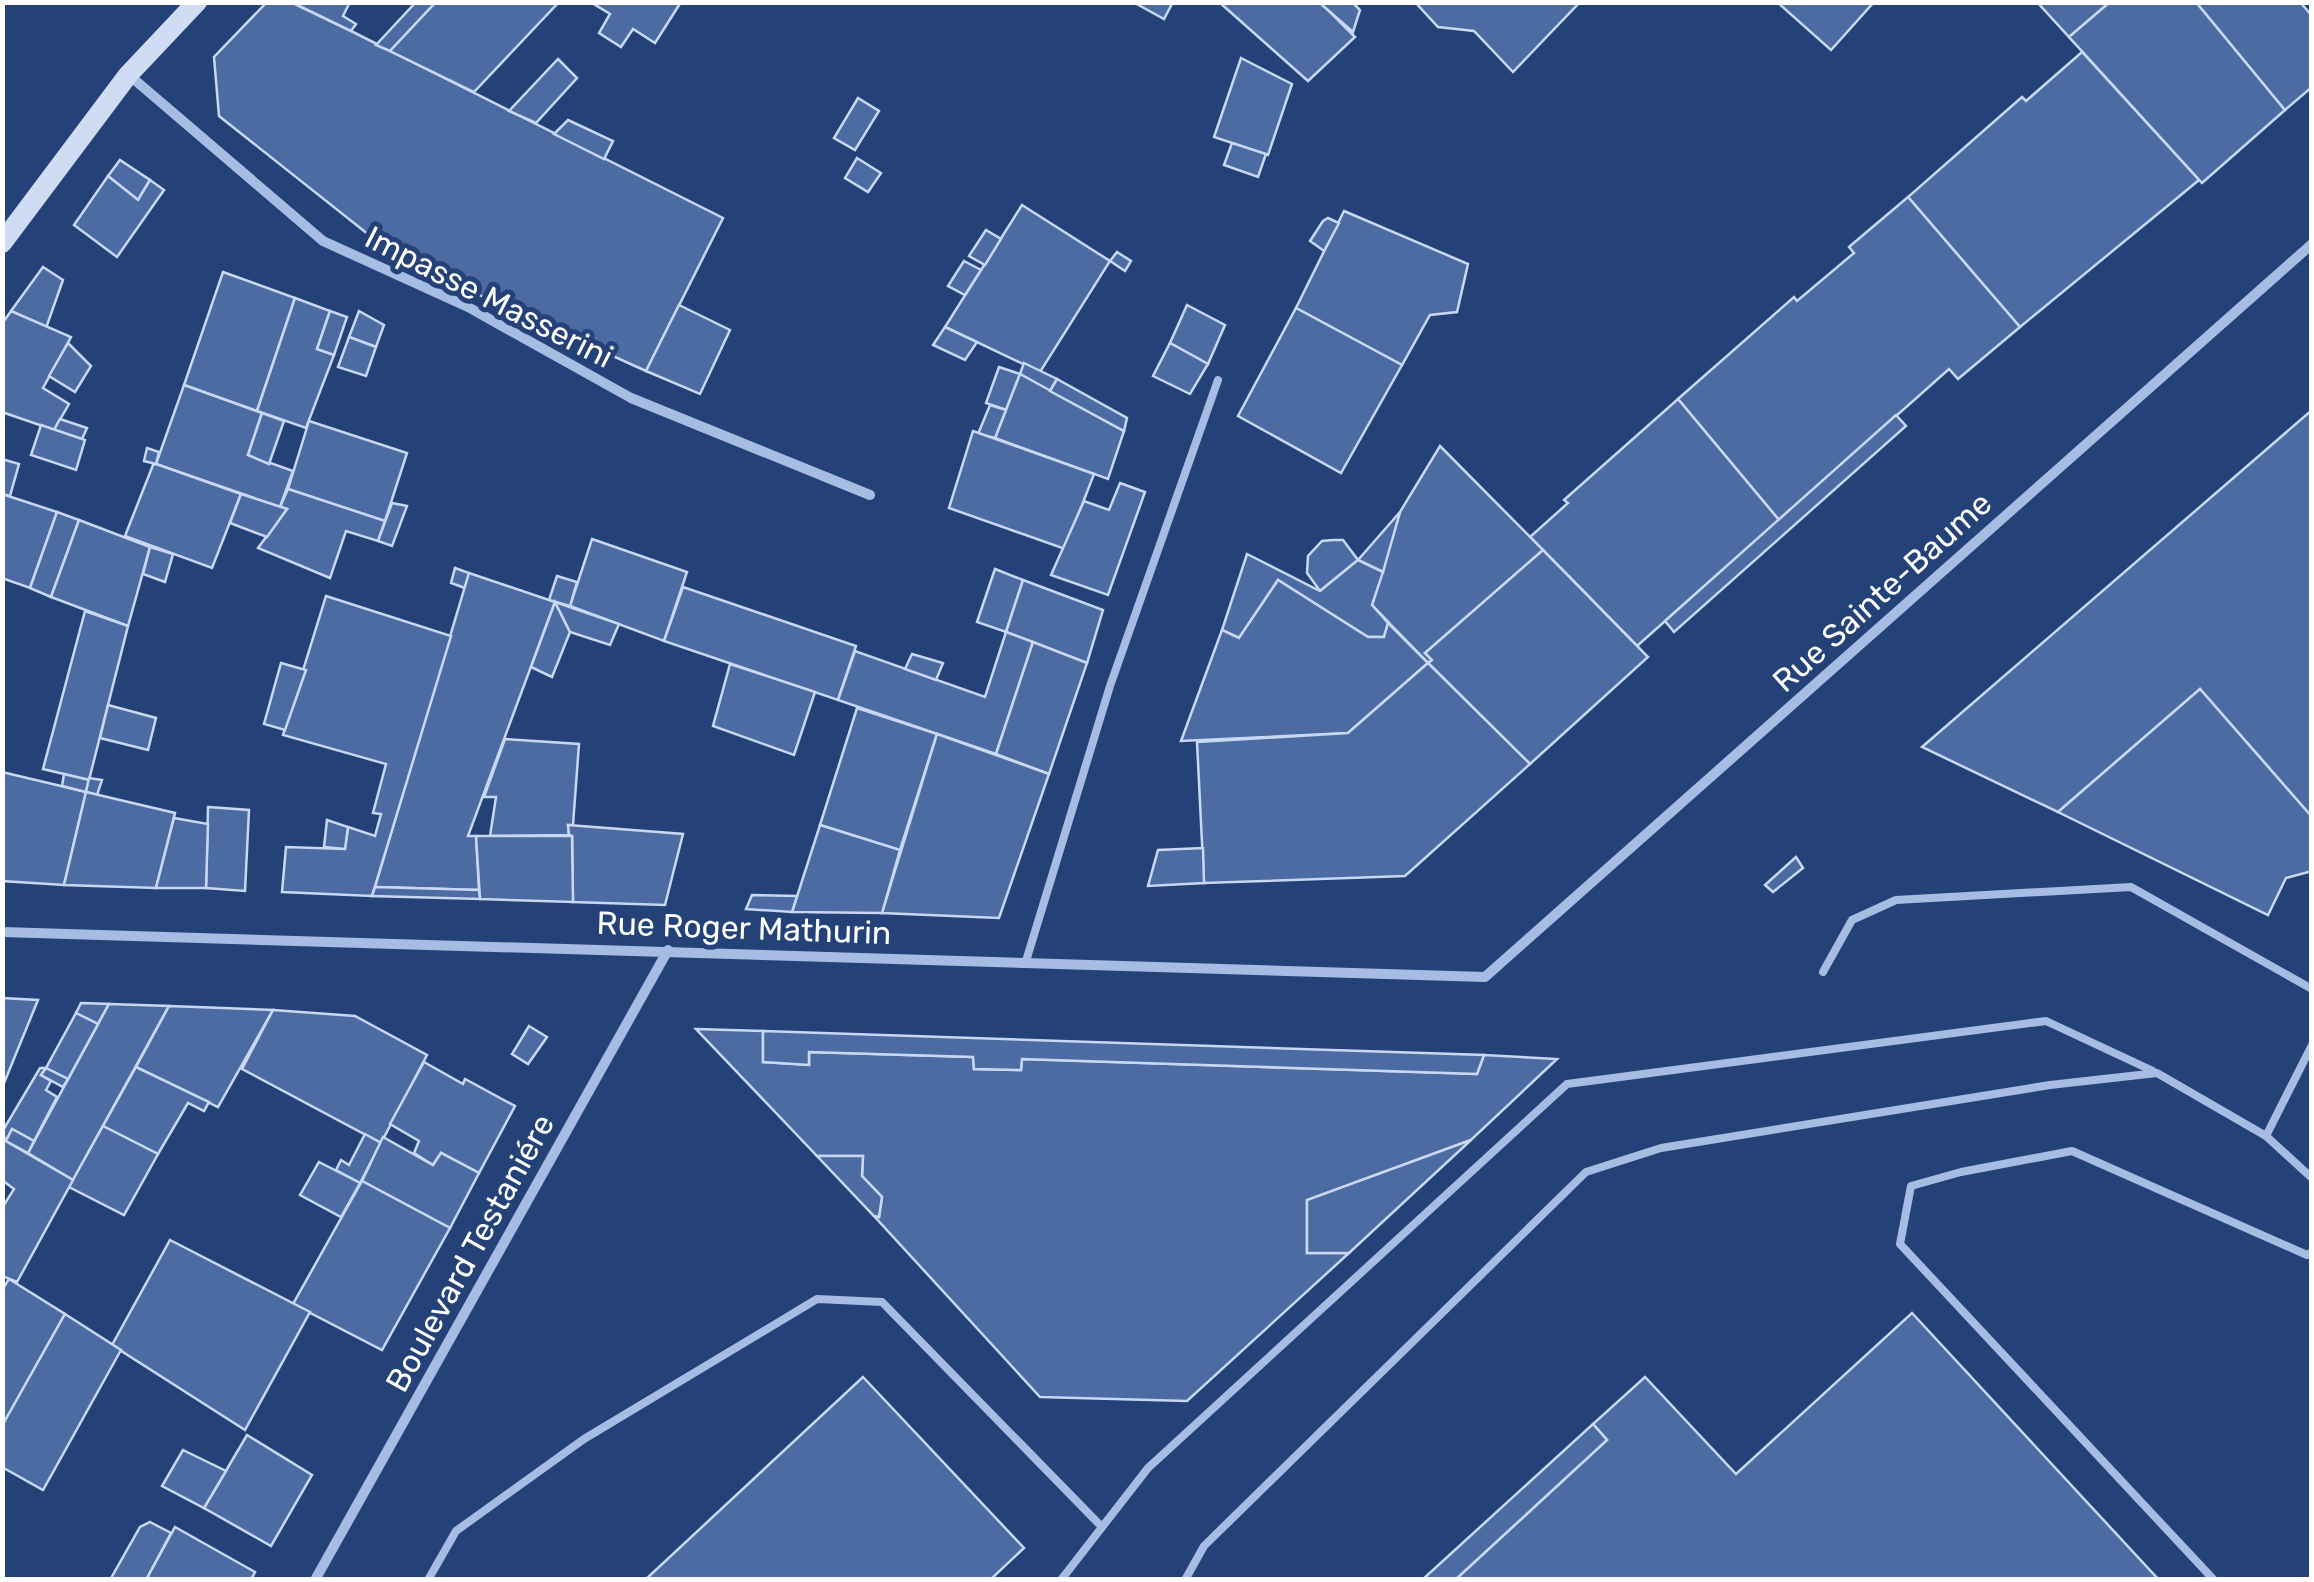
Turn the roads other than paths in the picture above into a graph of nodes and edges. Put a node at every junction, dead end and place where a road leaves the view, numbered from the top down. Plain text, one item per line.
1 (197, 2) edge
2 (128, 75) junction
3 (2, 243) edge
4 (2312, 244) edge
5 (1218, 380) dead end
6 (870, 495) dead end
7 (2, 932) edge
8 (668, 950) junction
9 (1026, 962) junction
10 (1823, 972) dead end
11 (1485, 977) joint
12 (2312, 989) edge
13 (2312, 1046) edge
14 (2158, 1072) junction
15 (2266, 1136) junction
16 (2312, 1178) edge
17 (2312, 1252) edge
18 (1100, 1526) junction
19 (316, 1580) edge
20 (428, 1580) edge
21 (1061, 1580) edge
22 (1185, 1580) edge
23 (2214, 1580) edge

1 - 2 street
2 - 3 street
2 - 6 street, Impasse Masserini
4 - 11 street, Rue Sainte-Baume
5 - 9 lane
7 - 8 street, Rue Roger Mathurin
8 - 9 street, Rue Roger Mathurin
8 - 19 street, Boulevard Testaniére
9 - 11 street, Rue Roger Mathurin
10 - 12 lane
13 - 15 lane
14 - 15 lane
14 - 18 lane
14 - 22 lane
15 - 16 lane
17 - 23 lane
18 - 20 lane
18 - 21 lane

